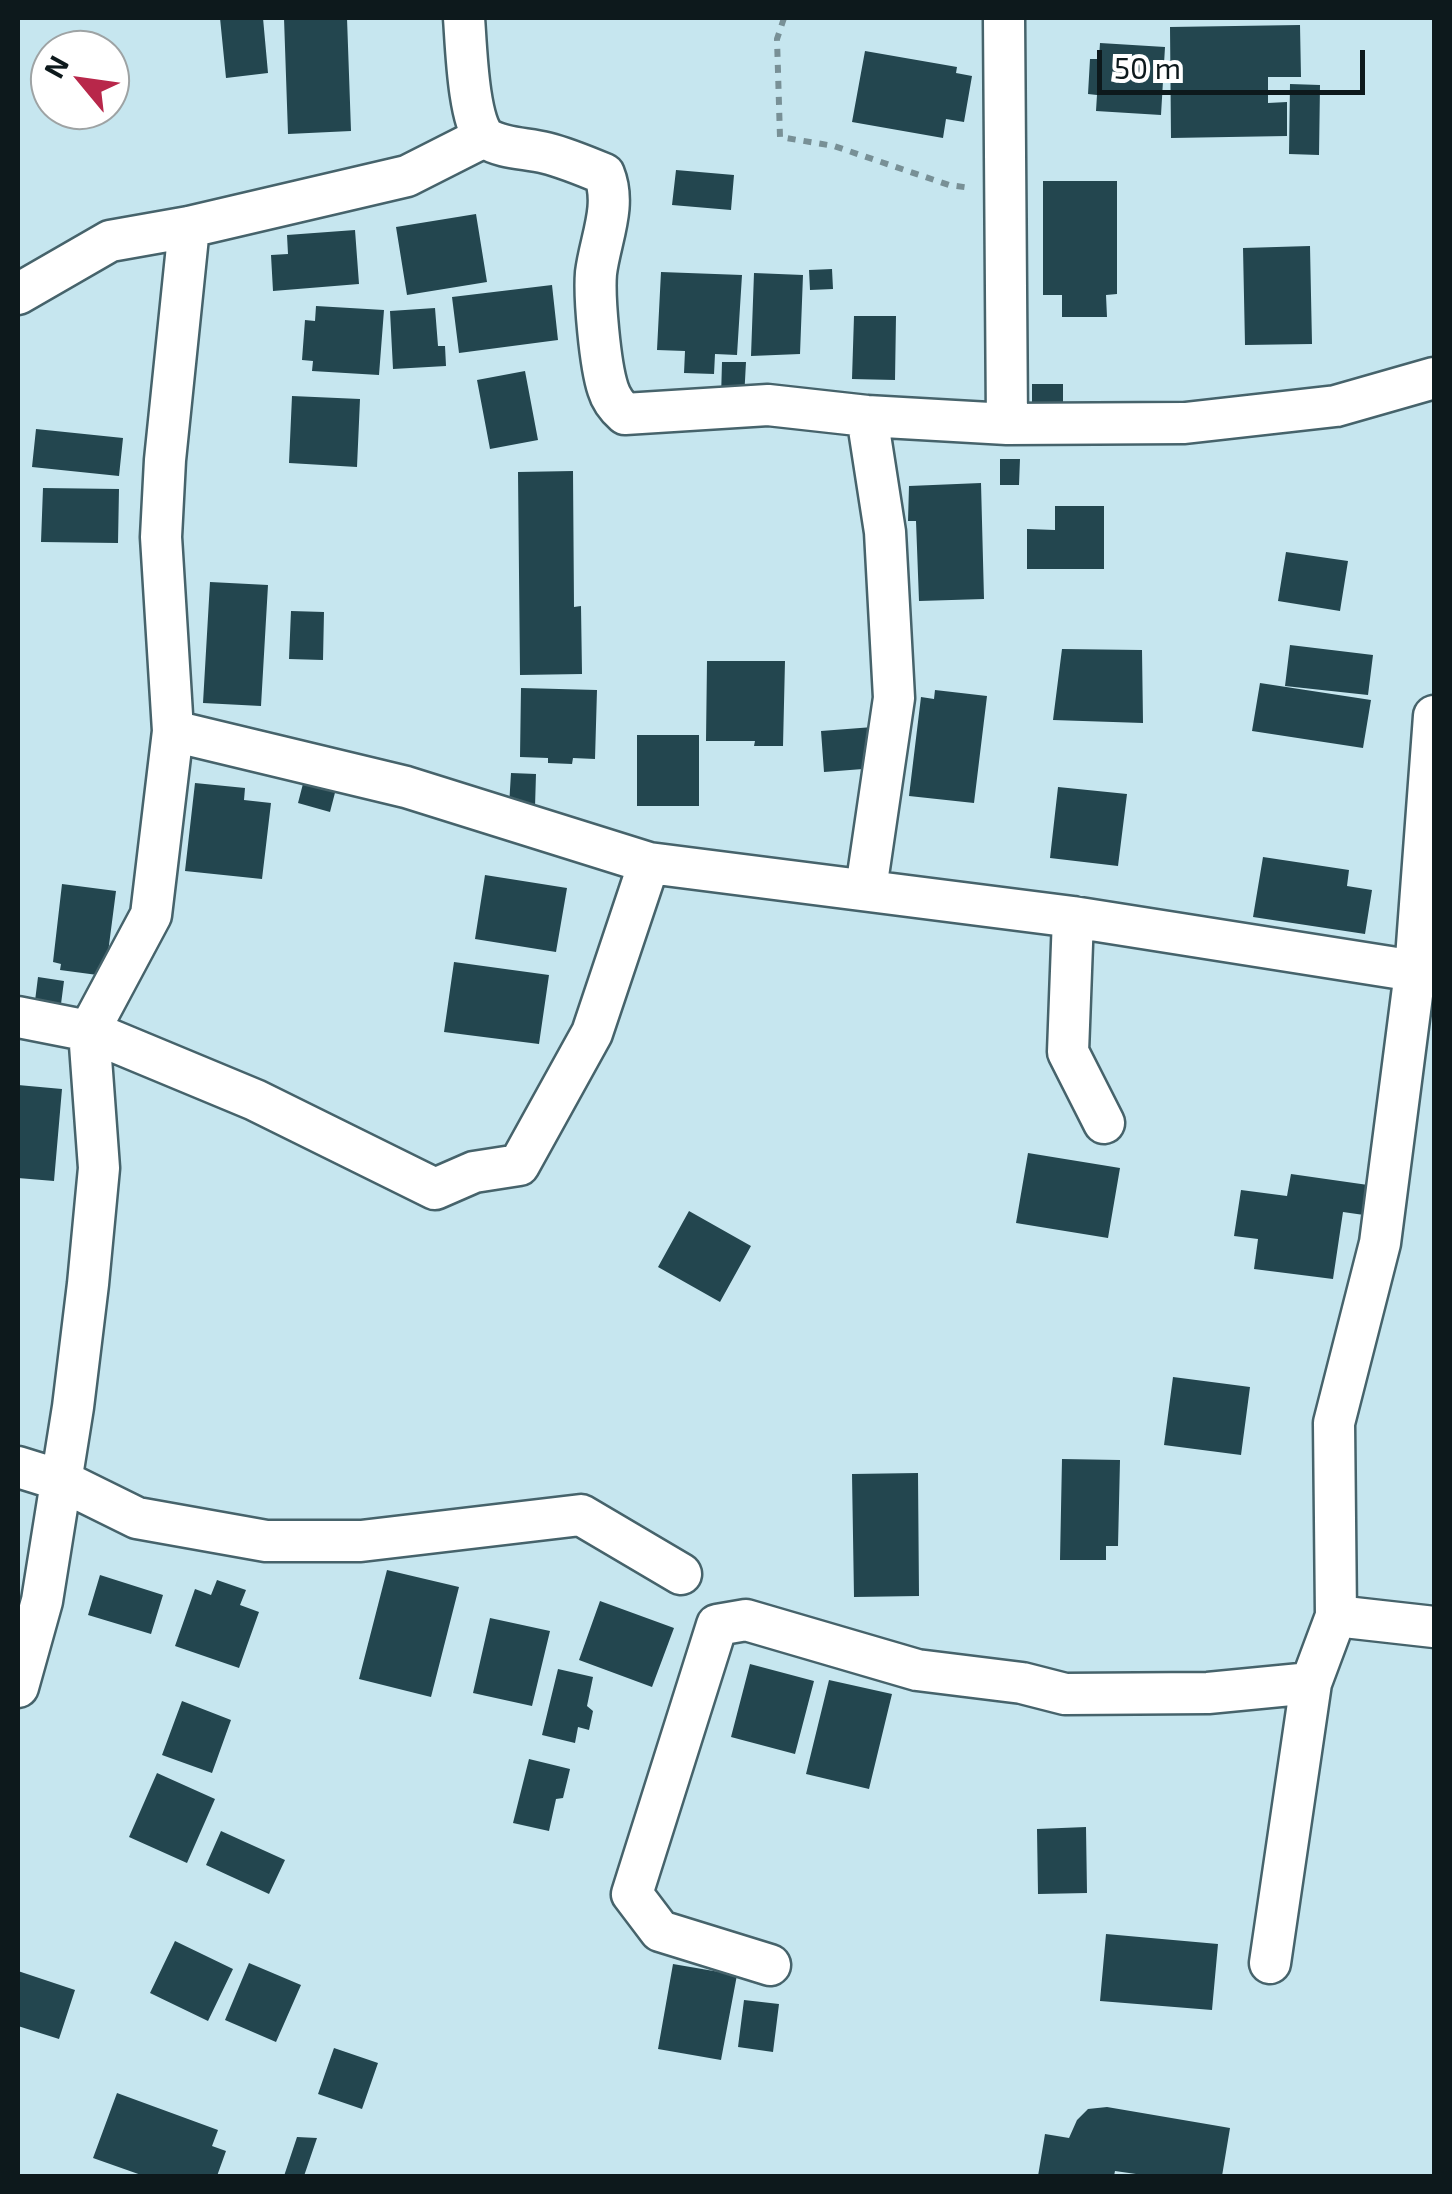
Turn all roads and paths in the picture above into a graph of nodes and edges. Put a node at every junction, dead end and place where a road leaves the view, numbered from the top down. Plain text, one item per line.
1 (464, 18) edge
2 (784, 18) edge
3 (1004, 18) edge
4 (484, 137) junction
5 (1007, 192) junction
6 (189, 227) junction
7 (18, 294) edge
8 (1434, 378) edge
9 (868, 416) junction
10 (1008, 424) junction
11 (1434, 716) edge
12 (173, 731) junction
13 (648, 863) junction
14 (866, 889) junction
15 (1074, 917) junction
16 (1425, 973) edge
17 (18, 1017) edge
18 (89, 1031) junction
19 (1104, 1123) dead end
20 (18, 1467) edge
21 (60, 1480) junction
22 (681, 1574) dead end
23 (1336, 1616) junction
24 (1434, 1626) edge
25 (1311, 1684) junction
26 (18, 1687) edge
27 (1270, 1964) dead end
28 (770, 1965) dead end

1 - 4 street
2 - 5 path
3 - 5 street
4 - 6 street
4 - 9 street
5 - 10 street
6 - 7 street
6 - 12 street
8 - 10 street
9 - 10 street
9 - 14 street
11 - 16 street
12 - 13 street
12 - 18 street
13 - 14 street
13 - 18 street
14 - 15 street
15 - 16 street
15 - 19 street
16 - 23 street
17 - 18 street
18 - 21 street
20 - 21 street
21 - 22 street
21 - 26 street
23 - 24 street
23 - 25 street
25 - 27 street
25 - 28 street

